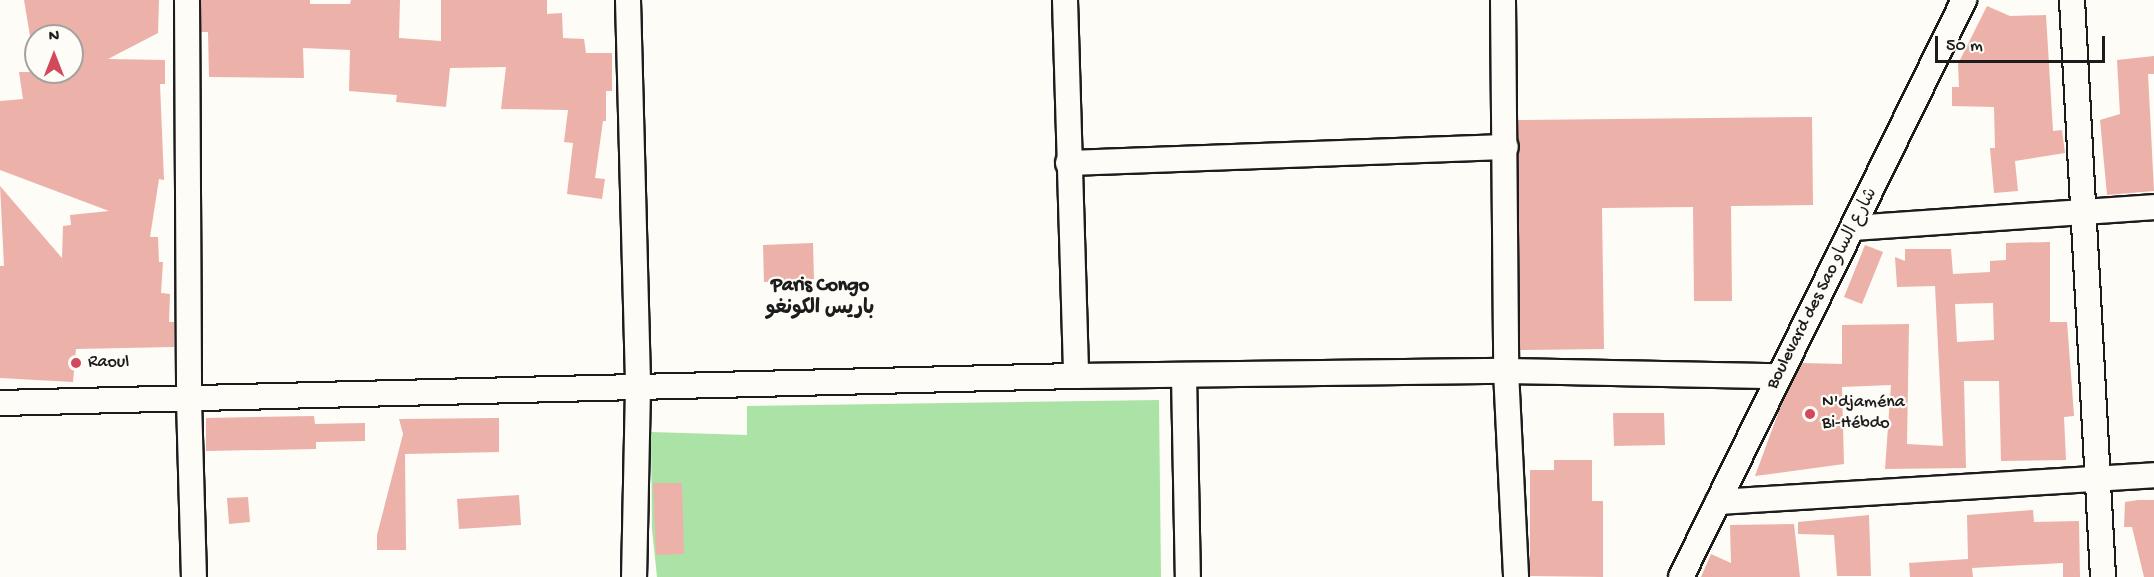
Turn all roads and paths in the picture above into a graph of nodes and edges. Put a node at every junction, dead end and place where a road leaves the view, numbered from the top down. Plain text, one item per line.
1 (187, 0) edge
2 (627, 0) edge
3 (1065, 0) edge
4 (1503, 0) edge
5 (1964, 0) edge
6 (2072, 0) edge
7 (1506, 147) junction
8 (1068, 163) junction
9 (2154, 207) edge
10 (2085, 210) junction
11 (1854, 228) junction
12 (1506, 371) junction
13 (1184, 375) junction
14 (1076, 376) junction
15 (1778, 376) junction
16 (638, 388) junction
17 (189, 400) junction
18 (0, 403) edge
19 (2154, 475) edge
20 (2098, 478) junction
21 (1718, 502) junction
22 (194, 577) edge
23 (634, 577) edge
24 (1188, 577) edge
25 (1516, 577) edge
26 (1681, 577) edge
27 (2103, 577) edge

1 - 17 street
2 - 16 street
3 - 8 street
4 - 7 street
5 - 11 street, Boulevard des Sao شارع الساو
6 - 10 street
7 - 8 street
7 - 12 street
8 - 14 street
9 - 10 street
10 - 11 street
10 - 20 street
11 - 15 street, Boulevard des Sao شارع الساو
12 - 13 street
12 - 15 street
12 - 25 street
13 - 14 street
13 - 24 street
14 - 16 street
15 - 21 street, Boulevard des Sao شارع الساو
16 - 17 street
16 - 23 street
17 - 18 street
17 - 22 street
19 - 20 street
20 - 21 street
20 - 27 street
21 - 26 street, Boulevard des Sao شارع الساو

